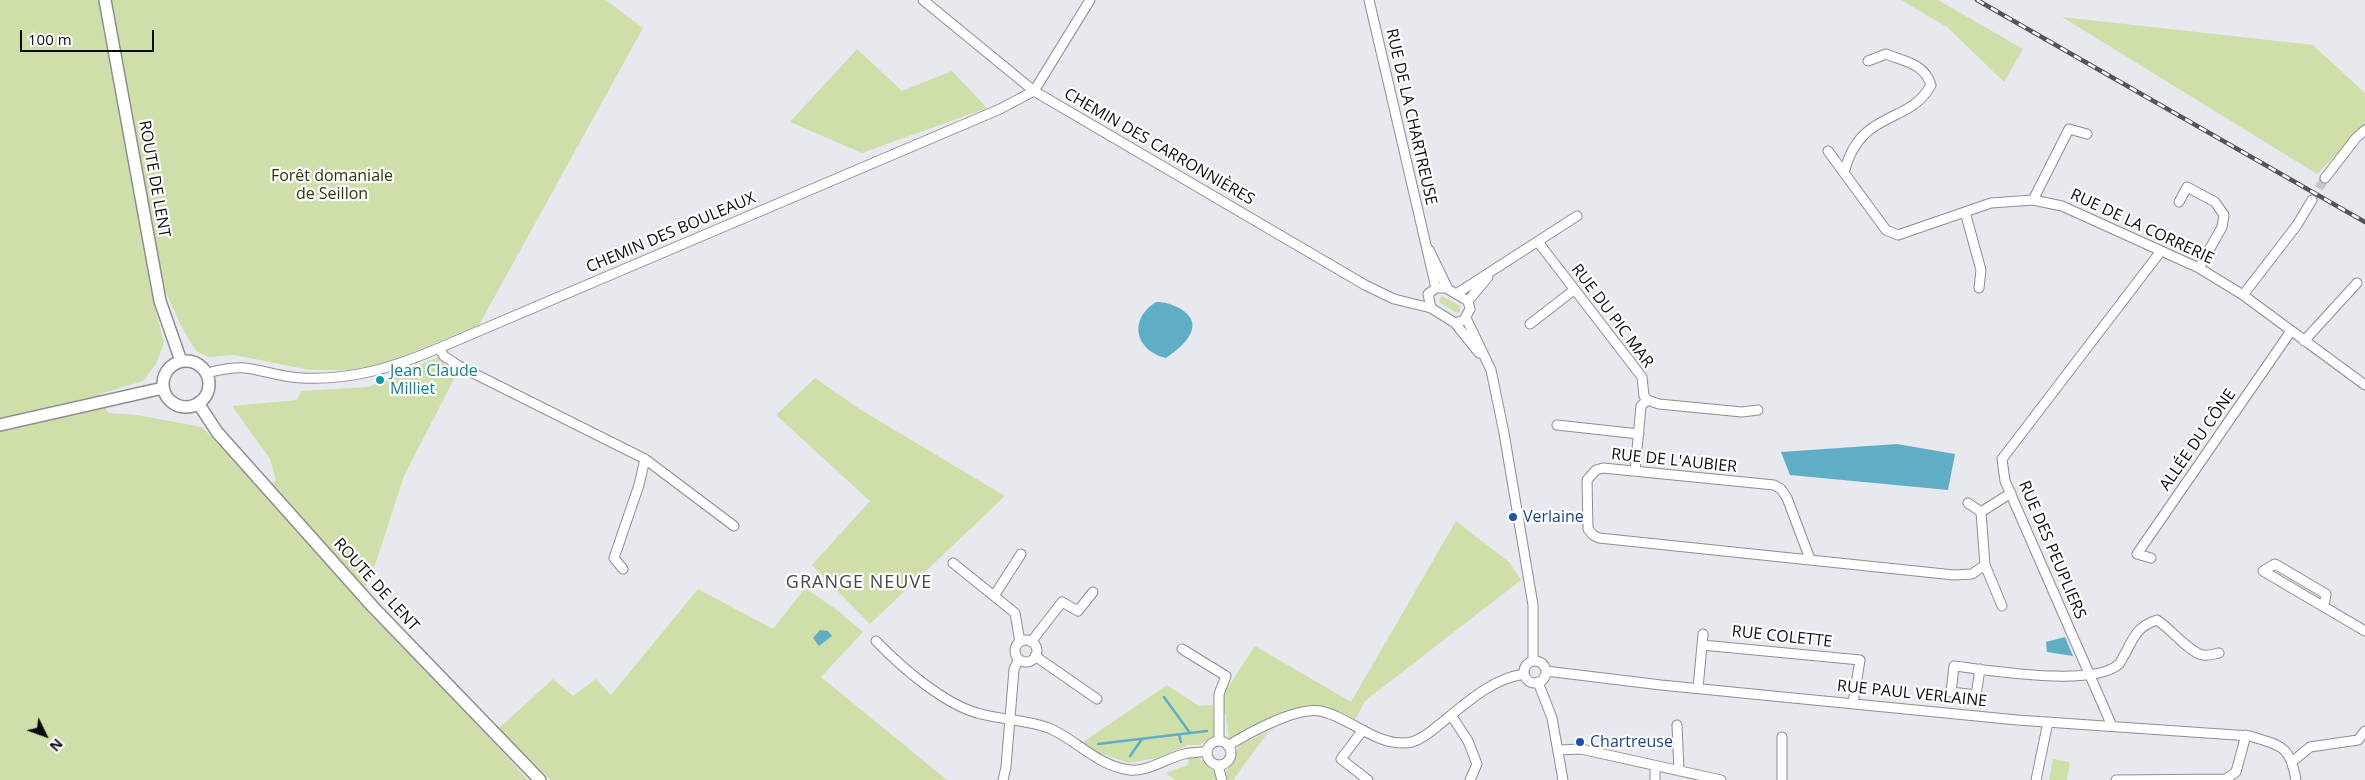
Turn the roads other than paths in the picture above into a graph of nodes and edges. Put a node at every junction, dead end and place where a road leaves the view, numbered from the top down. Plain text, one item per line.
1 (105, 0) edge
2 (923, 0) edge
3 (1090, 0) edge
4 (1368, 0) edge
5 (1868, 61) dead end
6 (1034, 91) junction
7 (2365, 130) edge
8 (2087, 134) dead end
9 (1828, 151) dead end
10 (1844, 173) junction
11 (2325, 178) tunnel mouth
12 (2033, 200) junction
13 (2312, 200) tunnel mouth
14 (2179, 202) dead end
15 (1965, 212) junction
16 (1577, 216) dead end
17 (1424, 241) junction
18 (1538, 242) junction
19 (2161, 251) junction
20 (2199, 268) junction
21 (1494, 269) junction
22 (2357, 283) dead end
23 (1436, 288) junction
24 (1979, 288) dead end
25 (1448, 289) junction
26 (1574, 290) junction
27 (1456, 294) junction
28 (2243, 295) junction
29 (1428, 297) junction
30 (1394, 299) junction
31 (1468, 301) junction
32 (1432, 308) junction
33 (1466, 318) junction
34 (1455, 323) junction
35 (1530, 324) dead end
36 (2292, 331) junction
37 (2304, 340) junction
38 (439, 348) junction
39 (182, 361) junction
40 (1491, 370) junction
41 (207, 373) junction
42 (2365, 386) edge
43 (164, 388) junction
44 (1647, 400) junction
45 (198, 403) junction
46 (1758, 410) dead end
47 (0, 425) edge
48 (1557, 425) dead end
49 (1638, 434) junction
50 (644, 459) junction
51 (1635, 471) junction
52 (2011, 493) junction
53 (1968, 503) dead end
54 (1980, 512) junction
55 (734, 526) dead end
56 (1021, 554) dead end
57 (2151, 558) dead end
58 (1810, 559) junction
59 (953, 563) dead end
60 (1985, 565) junction
61 (623, 568) dead end
62 (1093, 592) dead end
63 (994, 596) junction
64 (2002, 606) dead end
65 (2324, 606) junction
66 (2365, 631) edge
67 (1703, 634) dead end
68 (876, 641) dead end
69 (1020, 642) junction
70 (1031, 642) junction
71 (1702, 645) junction
72 (1182, 649) dead end
73 (2219, 653) dead end
74 (1035, 656) junction
75 (1019, 659) junction
76 (1534, 661) junction
77 (1980, 669) dead end
78 (1546, 671) junction
79 (1524, 674) junction
80 (2090, 675) junction
81 (1538, 682) junction
82 (1698, 688) junction
83 (1097, 699) dead end
84 (1854, 703) junction
85 (1451, 715) junction
86 (1009, 719) junction
87 (2048, 722) junction
88 (1677, 725) dead end
89 (2112, 726) junction
90 (1363, 730) junction
91 (2365, 731) edge
92 (2246, 735) junction
93 (1782, 737) dead end
94 (1218, 741) junction
95 (2362, 744) edge
96 (1228, 746) junction
97 (1558, 750) junction
98 (1207, 751) junction
99 (2293, 761) junction
100 (1218, 766) junction
101 (1655, 766) junction
102 (1132, 770) junction
103 (1679, 770) junction
104 (540, 780) edge
105 (1003, 780) edge
106 (1132, 780) edge
107 (1222, 780) edge
108 (1368, 780) edge
109 (1470, 780) edge
110 (1563, 780) edge
111 (1655, 780) edge
112 (1721, 780) edge
113 (1782, 780) edge
114 (2036, 780) edge
115 (2116, 780) edge
116 (2296, 780) edge

1 - 39 street, ROUTE DE LENT
2 - 6 street, CHEMIN DES CARRONNIÈRES
3 - 6 street, CHEMIN DES BOULEAUX
4 - 17 street, RUE DE LA CHARTREUSE
5 - 10 street
6 - 30 street, CHEMIN DES CARRONNIÈRES
6 - 38 street, CHEMIN DES BOULEAUX
7 - 11 street
8 - 12 street
9 - 10 street, RUE DE LA CORRERIE
10 - 15 street, RUE DE LA CORRERIE
12 - 15 street, RUE DE LA CORRERIE
12 - 19 street, RUE DE LA CORRERIE
13 - 28 street
14 - 20 street
15 - 24 street
16 - 18 street
17 - 23 street, RUE DE LA CHARTREUSE
17 - 25 street, RUE DE LA CHARTREUSE
18 - 21 street
18 - 26 street, RUE DU PIC MAR
19 - 20 street, RUE DE LA CORRERIE
19 - 52 street, RUE DES PEUPLIERS
20 - 28 street, RUE DE LA CORRERIE
21 - 27 street
21 - 31 street
22 - 37 street
23 - 25 street
23 - 29 street
25 - 27 street
26 - 35 street
26 - 44 street, RUE DU PIC MAR
27 - 31 street
28 - 36 street, RUE DE LA CORRERIE
29 - 30 street, CHEMIN DES CARRONNIÈRES
29 - 32 street
30 - 32 street, CHEMIN DES CARRONNIÈRES
31 - 33 street
32 - 34 street
33 - 34 street
33 - 40 street
34 - 40 street
36 - 37 street, RUE DE LA CORRERIE
36 - 57 street, ALLÉE DU CÔNE
37 - 42 street, RUE DE LA CORRERIE
38 - 41 street, CHEMIN DES BOULEAUX
38 - 50 street
39 - 41 street
39 - 43 street
40 - 76 street
41 - 45 street
43 - 45 street
43 - 47 street
44 - 46 street
44 - 49 street
45 - 104 street, ROUTE DE LENT
48 - 49 street
49 - 51 street
50 - 55 street
50 - 61 street
51 - 58 street, RUE DE L'AUBIER
51 - 58 street, RUE DE L'AUBIER
52 - 54 street
52 - 80 street, RUE DES PEUPLIERS
53 - 54 street
54 - 60 street
56 - 63 street
58 - 60 street, RUE DE L'AUBIER
59 - 63 street
60 - 64 street
62 - 70 street
63 - 69 street
65 - 65 street
65 - 66 street
67 - 71 street
68 - 86 street
69 - 70 street
69 - 75 street
70 - 74 street
71 - 82 street
71 - 84 street, RUE COLETTE
72 - 94 street
73 - 80 street
74 - 75 street
74 - 83 street
75 - 86 street
76 - 78 street
76 - 79 street
77 - 80 street
78 - 81 street
78 - 82 street, RUE PAUL VERLAINE
79 - 81 street
79 - 85 street
80 - 89 street, RUE DES PEUPLIERS
81 - 97 street
82 - 84 street, RUE PAUL VERLAINE
84 - 87 street, RUE PAUL VERLAINE
85 - 90 street
85 - 109 street
86 - 102 street
86 - 105 street
87 - 89 street, RUE PAUL VERLAINE
87 - 114 street
88 - 103 street
89 - 92 street, RUE PAUL VERLAINE
90 - 96 street
90 - 108 street
91 - 95 street
92 - 99 street, RUE PAUL VERLAINE
92 - 115 street
93 - 113 street
94 - 96 street
94 - 98 street
95 - 99 street
96 - 100 street
97 - 101 street
97 - 110 street
98 - 100 street
98 - 102 street
99 - 116 street
100 - 107 street
101 - 103 street
101 - 111 street
102 - 106 street
103 - 112 street

